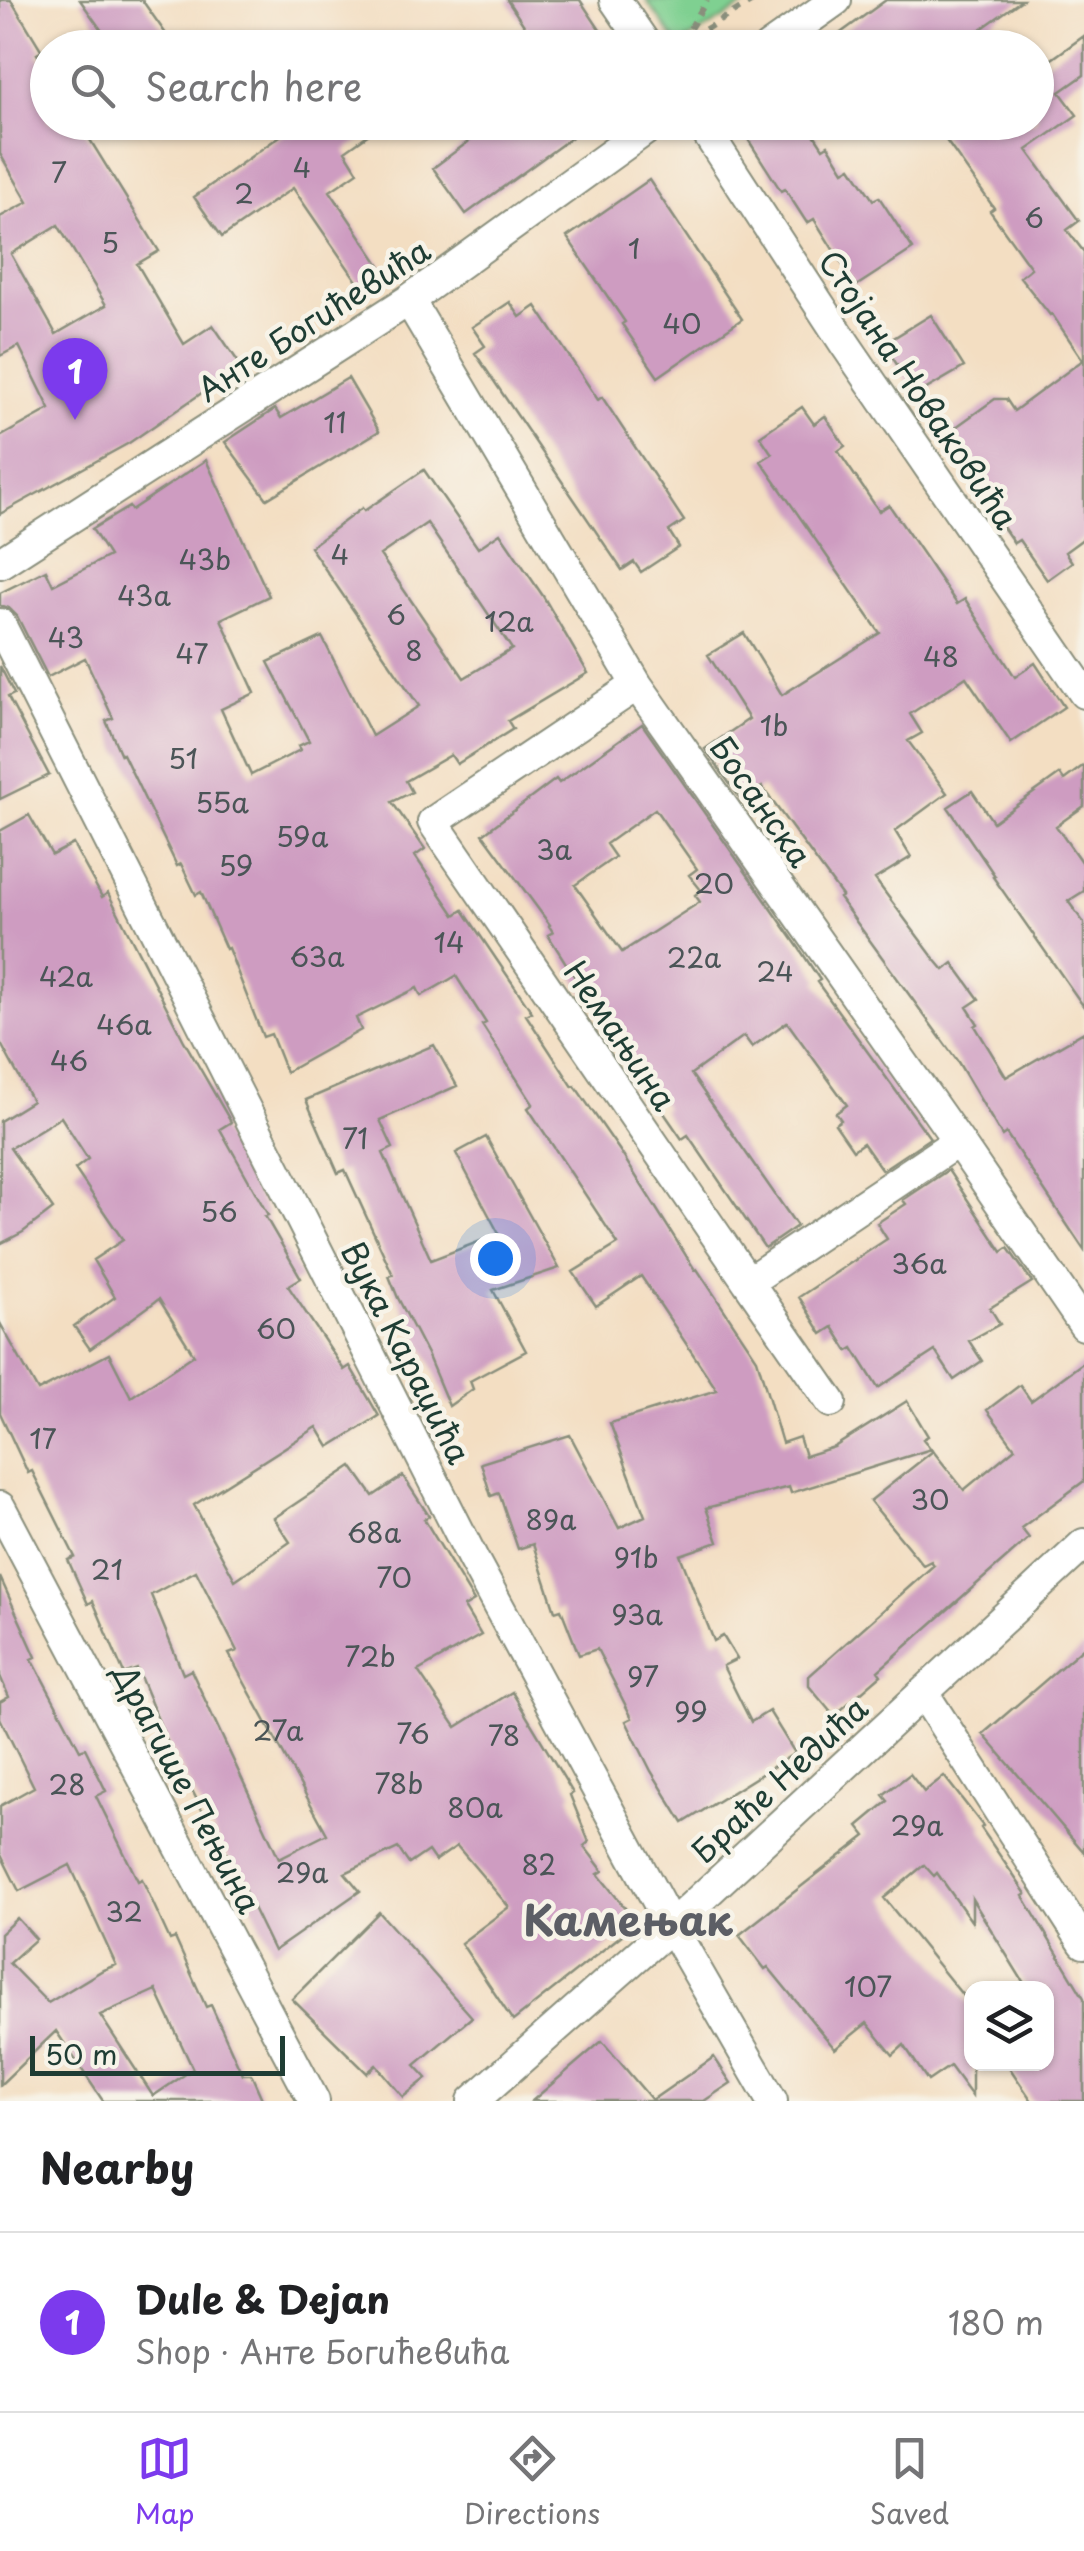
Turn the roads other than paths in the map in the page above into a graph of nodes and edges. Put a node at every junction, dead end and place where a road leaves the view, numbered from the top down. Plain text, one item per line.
1 (615, 0) edge
2 (836, 0) edge
3 (651, 30) edge
4 (794, 30) edge
5 (631, 140) edge
6 (712, 140) edge
7 (409, 300) junction
8 (0, 562) edge
9 (0, 624) edge
10 (637, 685) junction
11 (1084, 693) edge
12 (958, 1141) junction
13 (748, 1282) junction
14 (1084, 1325) edge
15 (831, 1402) dead end
16 (0, 1507) edge
17 (1084, 1544) edge
18 (924, 1694) junction
19 (671, 1926) junction
20 (1084, 1943) edge
21 (314, 2101) edge
22 (473, 2101) edge
23 (772, 2101) edge

1 - 3 street
2 - 4 street
5 - 7 street, Анте Богићевића
6 - 11 street, Стојана Новаковића
7 - 8 street, Анте Богићевића
7 - 10 street, Босанска
9 - 19 street, Вука Караџића
10 - 12 street, Босанска
10 - 13 street, Немањина
12 - 13 street
12 - 14 street, Босанска
13 - 15 street
16 - 21 street, Драгише Пењина
17 - 18 street, Браће Недића
18 - 19 street, Браће Недића
18 - 20 street
19 - 22 street, Браће Недића
19 - 23 street, Вука Караџића

